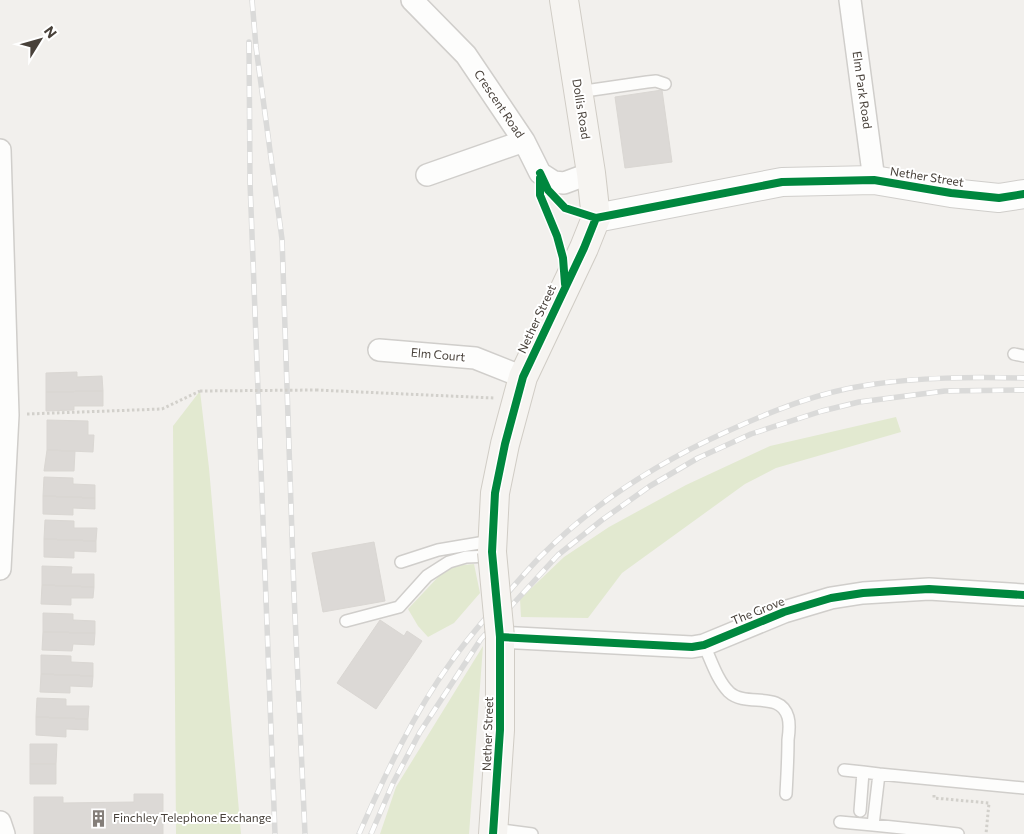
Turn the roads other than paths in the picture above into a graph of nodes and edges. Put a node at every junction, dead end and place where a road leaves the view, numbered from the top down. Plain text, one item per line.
1 (412, 0) edge
2 (564, 0) edge
3 (850, 0) edge
4 (665, 84) dead end
5 (578, 92) junction
6 (524, 141) junction
7 (0, 150) edge
8 (592, 173) junction
9 (427, 175) dead end
10 (874, 180) junction
11 (1024, 194) edge
12 (596, 218) junction
13 (379, 350) dead end
14 (520, 388) junction
15 (3, 459) edge
16 (492, 550) junction
17 (402, 562) dead end
18 (0, 568) edge
19 (1024, 595) edge
20 (346, 621) dead end
21 (500, 637) junction
22 (704, 645) junction
23 (844, 770) dead end
24 (863, 772) junction
25 (879, 774) junction
26 (1024, 788) edge
27 (786, 794) dead end
28 (860, 811) dead end
29 (0, 822) edge
30 (840, 822) dead end
31 (873, 825) junction
32 (494, 832) edge
33 (931, 833) edge
34 (4, 834) edge
35 (532, 834) edge
36 (958, 834) edge

1 - 6 street, Crescent Road
2 - 5 main road, Dollis Road
3 - 10 street, Elm Park Road
4 - 5 lane
5 - 8 main road, Dollis Road
6 - 8 street, Crescent Road
6 - 9 street
7 - 15 street
8 - 12 main road, Dollis Road
10 - 11 street, Nether Street
10 - 12 street, Nether Street
12 - 14 main road, Nether Street
13 - 14 street, Elm Court
14 - 16 main road, Nether Street
15 - 18 street
16 - 17 lane
16 - 20 lane
16 - 21 main road, Nether Street, bridge
19 - 22 street, The Grove
21 - 22 street, The Grove
21 - 32 main road, Nether Street
22 - 27 lane
23 - 24 lane
24 - 25 lane
24 - 28 lane
25 - 26 lane
25 - 31 lane
29 - 34 street
30 - 31 lane
31 - 33 lane
32 - 35 lane
33 - 36 lane

